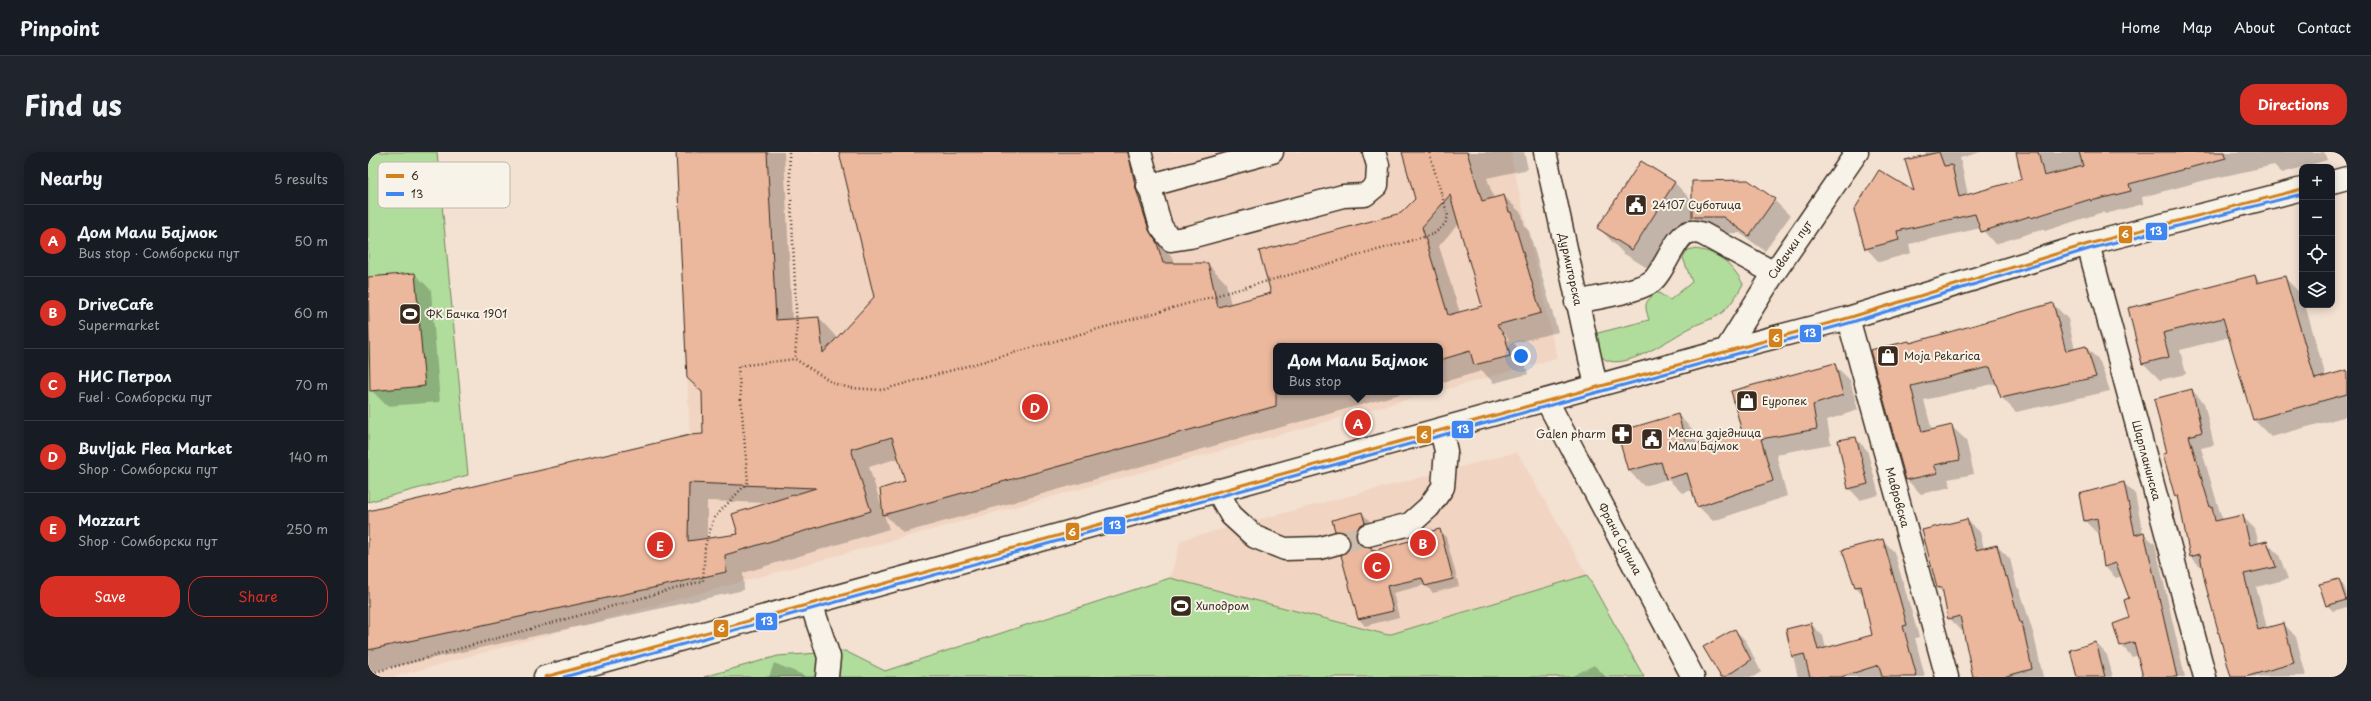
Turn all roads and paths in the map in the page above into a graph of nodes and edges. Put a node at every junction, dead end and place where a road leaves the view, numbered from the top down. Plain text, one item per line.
1 (789, 152) edge
2 (1140, 152) edge
3 (1272, 152) edge
4 (1374, 152) edge
5 (1429, 152) edge
6 (1545, 152) edge
7 (1857, 152) edge
8 (2347, 178) edge
9 (2335, 181) edge
10 (1148, 186) junction
11 (2299, 190) edge
12 (2088, 244) junction
13 (1774, 274) junction
14 (1576, 302) junction
15 (1848, 318) junction
16 (1726, 350) junction
17 (796, 359) junction
18 (1596, 386) junction
19 (1547, 401) junction
20 (1441, 430) junction
21 (1217, 490) junction
22 (1368, 536) tunnel mouth
23 (1338, 543) tunnel mouth
24 (812, 604) junction
25 (368, 674) edge
26 (545, 677) edge
27 (827, 677) edge
28 (1693, 677) edge
29 (1947, 677) edge
30 (2205, 677) edge

1 - 17 path
2 - 10 main road
3 - 10 main road
4 - 10 main road
5 - 17 path
6 - 14 main road, Дурмиторска
7 - 13 main road, Сивачки пут
8 - 9 main road
11 - 12 main road
12 - 15 main road
12 - 30 main road, Шарпланинска
13 - 14 main road
13 - 16 main road, Сивачки пут
14 - 18 main road, Дурмиторска
15 - 16 main road
15 - 29 main road, Мавровска
16 - 18 main road
17 - 25 path
18 - 19 main road
19 - 20 main road
19 - 28 main road, Франа Супила
20 - 21 main road
20 - 22 main road
21 - 23 main road
21 - 24 main road
24 - 26 main road
24 - 27 main road

